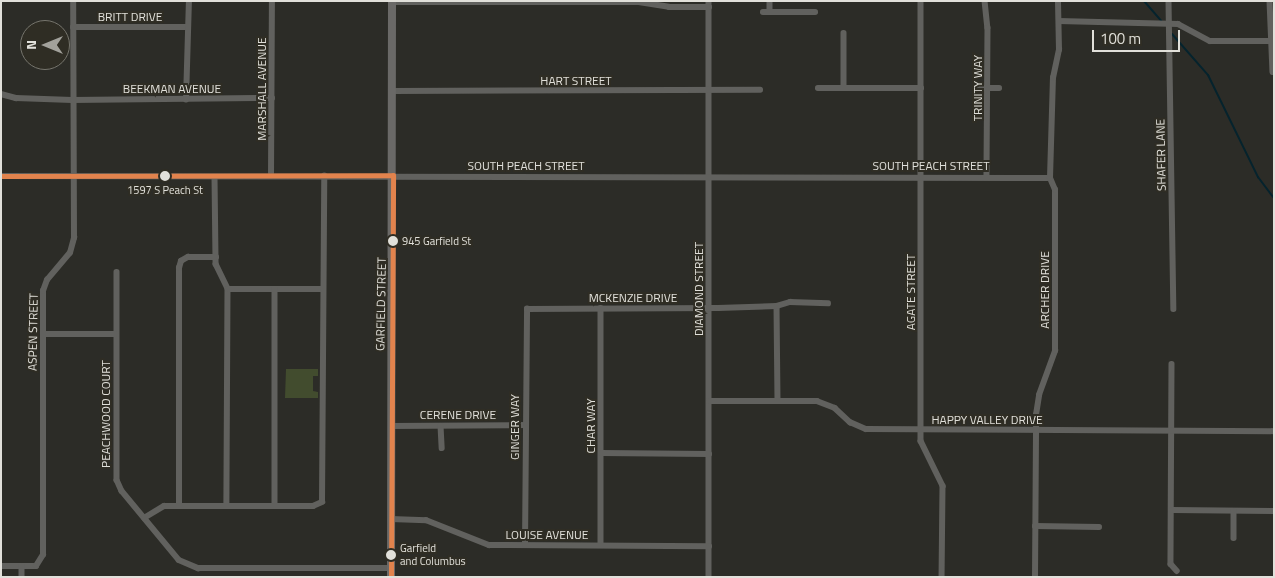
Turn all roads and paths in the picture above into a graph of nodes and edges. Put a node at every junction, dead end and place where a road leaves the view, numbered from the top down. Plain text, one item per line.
1 (73, 1) edge
2 (189, 1) edge
3 (272, 1) edge
4 (770, 1) edge
5 (921, 1) edge
6 (985, 1) edge
7 (1058, 1) edge
8 (1169, 1) edge
9 (1270, 1) edge
10 (392, 2) edge
11 (498, 2) edge
12 (604, 2) edge
13 (709, 4) edge
14 (763, 12) dead end
15 (770, 12) junction
16 (815, 12) dead end
17 (1059, 21) junction
18 (1168, 24) junction
19 (73, 27) junction
20 (186, 27) junction
21 (844, 33) dead end
22 (1272, 41) edge
23 (1273, 72) edge
24 (818, 88) dead end
25 (844, 88) junction
26 (921, 88) junction
27 (977, 88) dead end
28 (988, 88) junction
29 (999, 88) dead end
30 (709, 90) junction
31 (760, 90) dead end
32 (393, 91) junction
33 (1, 94) edge
34 (272, 98) junction
35 (72, 100) junction
36 (186, 100) junction
37 (393, 175) junction
38 (1, 176) edge
39 (73, 176) junction
40 (215, 176) junction
41 (271, 176) junction
42 (324, 176) junction
43 (710, 176) junction
44 (920, 176) junction
45 (987, 176) junction
46 (1050, 178) junction
47 (216, 257) junction
48 (117, 272) dead end
49 (228, 289) junction
50 (274, 289) junction
51 (323, 289) junction
52 (828, 303) dead end
53 (777, 306) junction
54 (600, 308) junction
55 (709, 308) junction
56 (527, 309) joint
57 (1174, 309) dead end
58 (43, 334) junction
59 (116, 334) junction
60 (1172, 364) dead end
61 (778, 400) junction
62 (709, 401) junction
63 (525, 425) junction
64 (391, 426) junction
65 (441, 426) junction
66 (921, 430) junction
67 (1036, 430) junction
68 (1172, 430) junction
69 (1274, 431) edge
70 (442, 448) dead end
71 (601, 453) junction
72 (710, 454) junction
73 (179, 506) junction
74 (227, 506) junction
75 (275, 506) junction
76 (1172, 510) junction
77 (1234, 510) junction
78 (1274, 511) edge
79 (144, 518) junction
80 (391, 519) junction
81 (1035, 526) junction
82 (1099, 527) dead end
83 (1234, 538) dead end
84 (526, 545) junction
85 (601, 545) junction
86 (709, 546) junction
87 (1, 566) edge
88 (22, 566) junction
89 (248, 569) junction
90 (1177, 571) dead end
91 (391, 572) edge
92 (22, 577) edge
93 (248, 577) edge
94 (709, 577) edge
95 (942, 577) edge
96 (1035, 577) edge

1 - 19 street, ASPEN STREET
2 - 20 street
3 - 34 street, MARSHALL AVENUE
4 - 15 street
5 - 26 street, AGATE STREET
6 - 28 street, TRINITY WAY
7 - 17 street, ARCHER DRIVE
8 - 18 street, SHAFER LANE
9 - 22 street
10 - 11 street
10 - 32 main road, GARFIELD STREET
11 - 12 street
12 - 13 street
13 - 30 street, DIAMOND STREET
14 - 15 street
15 - 16 street
17 - 18 street
17 - 46 street, ARCHER DRIVE
18 - 22 street
18 - 57 street, SHAFER LANE
19 - 20 street, BRITT DRIVE
19 - 35 street, ASPEN STREET
20 - 36 street
21 - 25 street
22 - 23 street
24 - 25 street
25 - 26 street
26 - 44 street, AGATE STREET
27 - 28 street
28 - 29 street
28 - 45 street, TRINITY WAY
30 - 31 street, HART STREET
30 - 32 street, HART STREET
30 - 43 street, DIAMOND STREET
32 - 37 main road, GARFIELD STREET
33 - 35 street, BEEKMAN AVENUE
34 - 36 street, BEEKMAN AVENUE
34 - 41 street, MARSHALL AVENUE
35 - 36 street, BEEKMAN AVENUE
35 - 39 street, ASPEN STREET
37 - 42 street, SOUTH PEACH STREET
37 - 43 street, SOUTH PEACH STREET
37 - 64 main road, GARFIELD STREET
38 - 39 street, SOUTH PEACH STREET
39 - 40 street, SOUTH PEACH STREET
39 - 58 street, ASPEN STREET
40 - 41 street, SOUTH PEACH STREET
40 - 47 street
41 - 42 street, SOUTH PEACH STREET
42 - 51 street
43 - 44 street, SOUTH PEACH STREET
43 - 55 street, DIAMOND STREET
44 - 45 street, SOUTH PEACH STREET
44 - 66 street, AGATE STREET
45 - 46 street, SOUTH PEACH STREET
46 - 67 street, ARCHER DRIVE
47 - 49 street
47 - 73 street
48 - 59 street, PEACHWOOD COURT
49 - 50 street
49 - 74 street
50 - 51 street
50 - 75 street
51 - 75 street
52 - 53 street, MCKENZIE DRIVE
53 - 55 street, MCKENZIE DRIVE
53 - 61 street
54 - 55 street, MCKENZIE DRIVE
54 - 56 street, MCKENZIE DRIVE
54 - 71 street, CHAR WAY
55 - 62 street, DIAMOND STREET
56 - 63 street, GINGER WAY
58 - 59 street
58 - 88 street, ASPEN STREET
59 - 79 street, PEACHWOOD COURT
60 - 68 street
61 - 62 street, HAPPY VALLEY DRIVE
61 - 66 street, HAPPY VALLEY DRIVE
62 - 72 street, DIAMOND STREET
63 - 65 street, CERENE DRIVE
63 - 84 street, GINGER WAY
64 - 65 street, CERENE DRIVE
64 - 80 main road, GARFIELD STREET
65 - 70 street
66 - 67 street, HAPPY VALLEY DRIVE
66 - 95 street, AGATE STREET
67 - 68 street, HAPPY VALLEY DRIVE
67 - 81 street, ARCHER DRIVE
68 - 69 street, HAPPY VALLEY DRIVE
68 - 76 street
71 - 72 street
71 - 85 street, CHAR WAY
72 - 86 street, DIAMOND STREET
73 - 74 street
73 - 79 street
74 - 75 street
76 - 77 street
76 - 90 street
77 - 78 street
77 - 83 street
79 - 89 street, PEACHWOOD COURT
80 - 84 street, LOUISE AVENUE
80 - 91 main road, GARFIELD STREET
81 - 82 street
81 - 96 street, ARCHER DRIVE
84 - 85 street, LOUISE AVENUE
85 - 86 street, LOUISE AVENUE
86 - 94 street, DIAMOND STREET
87 - 88 street
88 - 92 street
89 - 91 street, PEACHWOOD COURT
89 - 93 street

